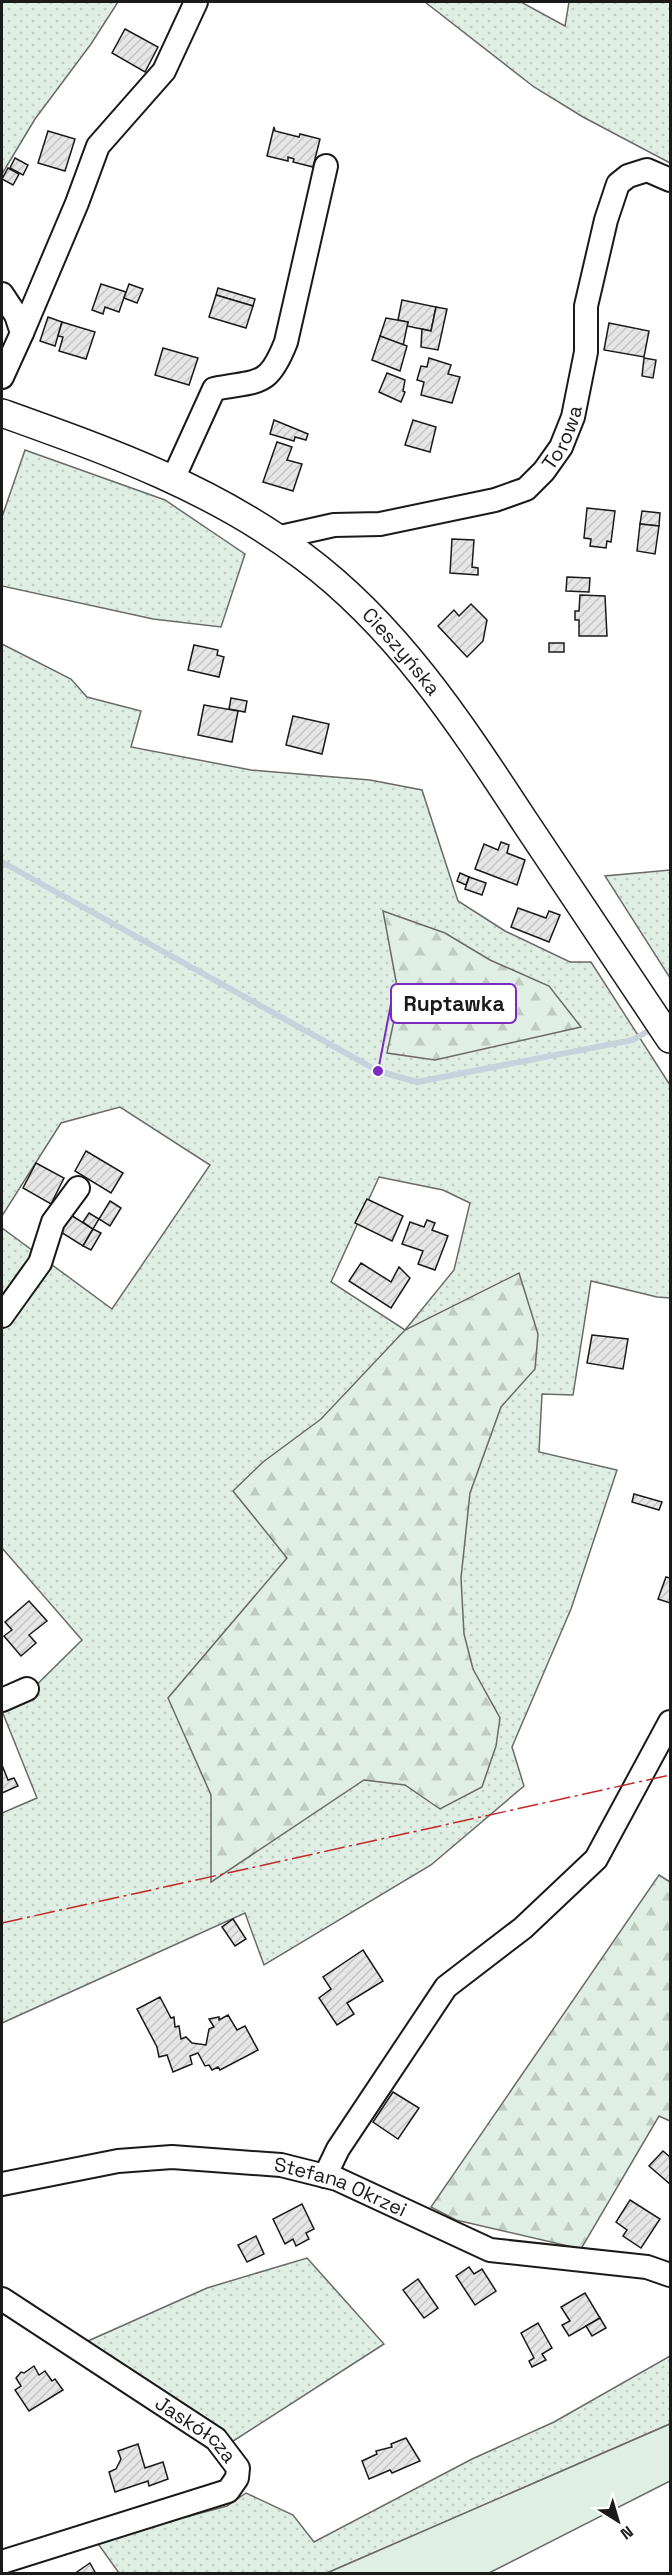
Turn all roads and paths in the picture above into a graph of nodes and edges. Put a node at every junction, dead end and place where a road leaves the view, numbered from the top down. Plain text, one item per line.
1 (196, 2) edge
2 (326, 166) dead end
3 (670, 180) edge
4 (2, 294) edge
5 (22, 333) junction
6 (2, 377) edge
7 (2, 413) edge
8 (173, 479) junction
9 (276, 538) junction
10 (663, 1029) edge
11 (78, 1188) dead end
12 (2, 1316) edge
13 (27, 1689) dead end
14 (2, 1700) edge
15 (670, 1722) edge
16 (326, 2176) junction
17 (2, 2184) edge
18 (670, 2275) edge
19 (7, 2310) edge
20 (2, 2562) edge

1 - 5 street
2 - 8 street
3 - 9 street, Torowa
4 - 5 street
5 - 6 street
7 - 8 main road, Cieszyńska
8 - 9 main road, Cieszyńska
9 - 10 main road, Cieszyńska
11 - 12 street
13 - 14 street
15 - 16 street
16 - 17 street, Stefana Okrzei
16 - 18 street, Stefana Okrzei
19 - 20 street, Jaskółcza

